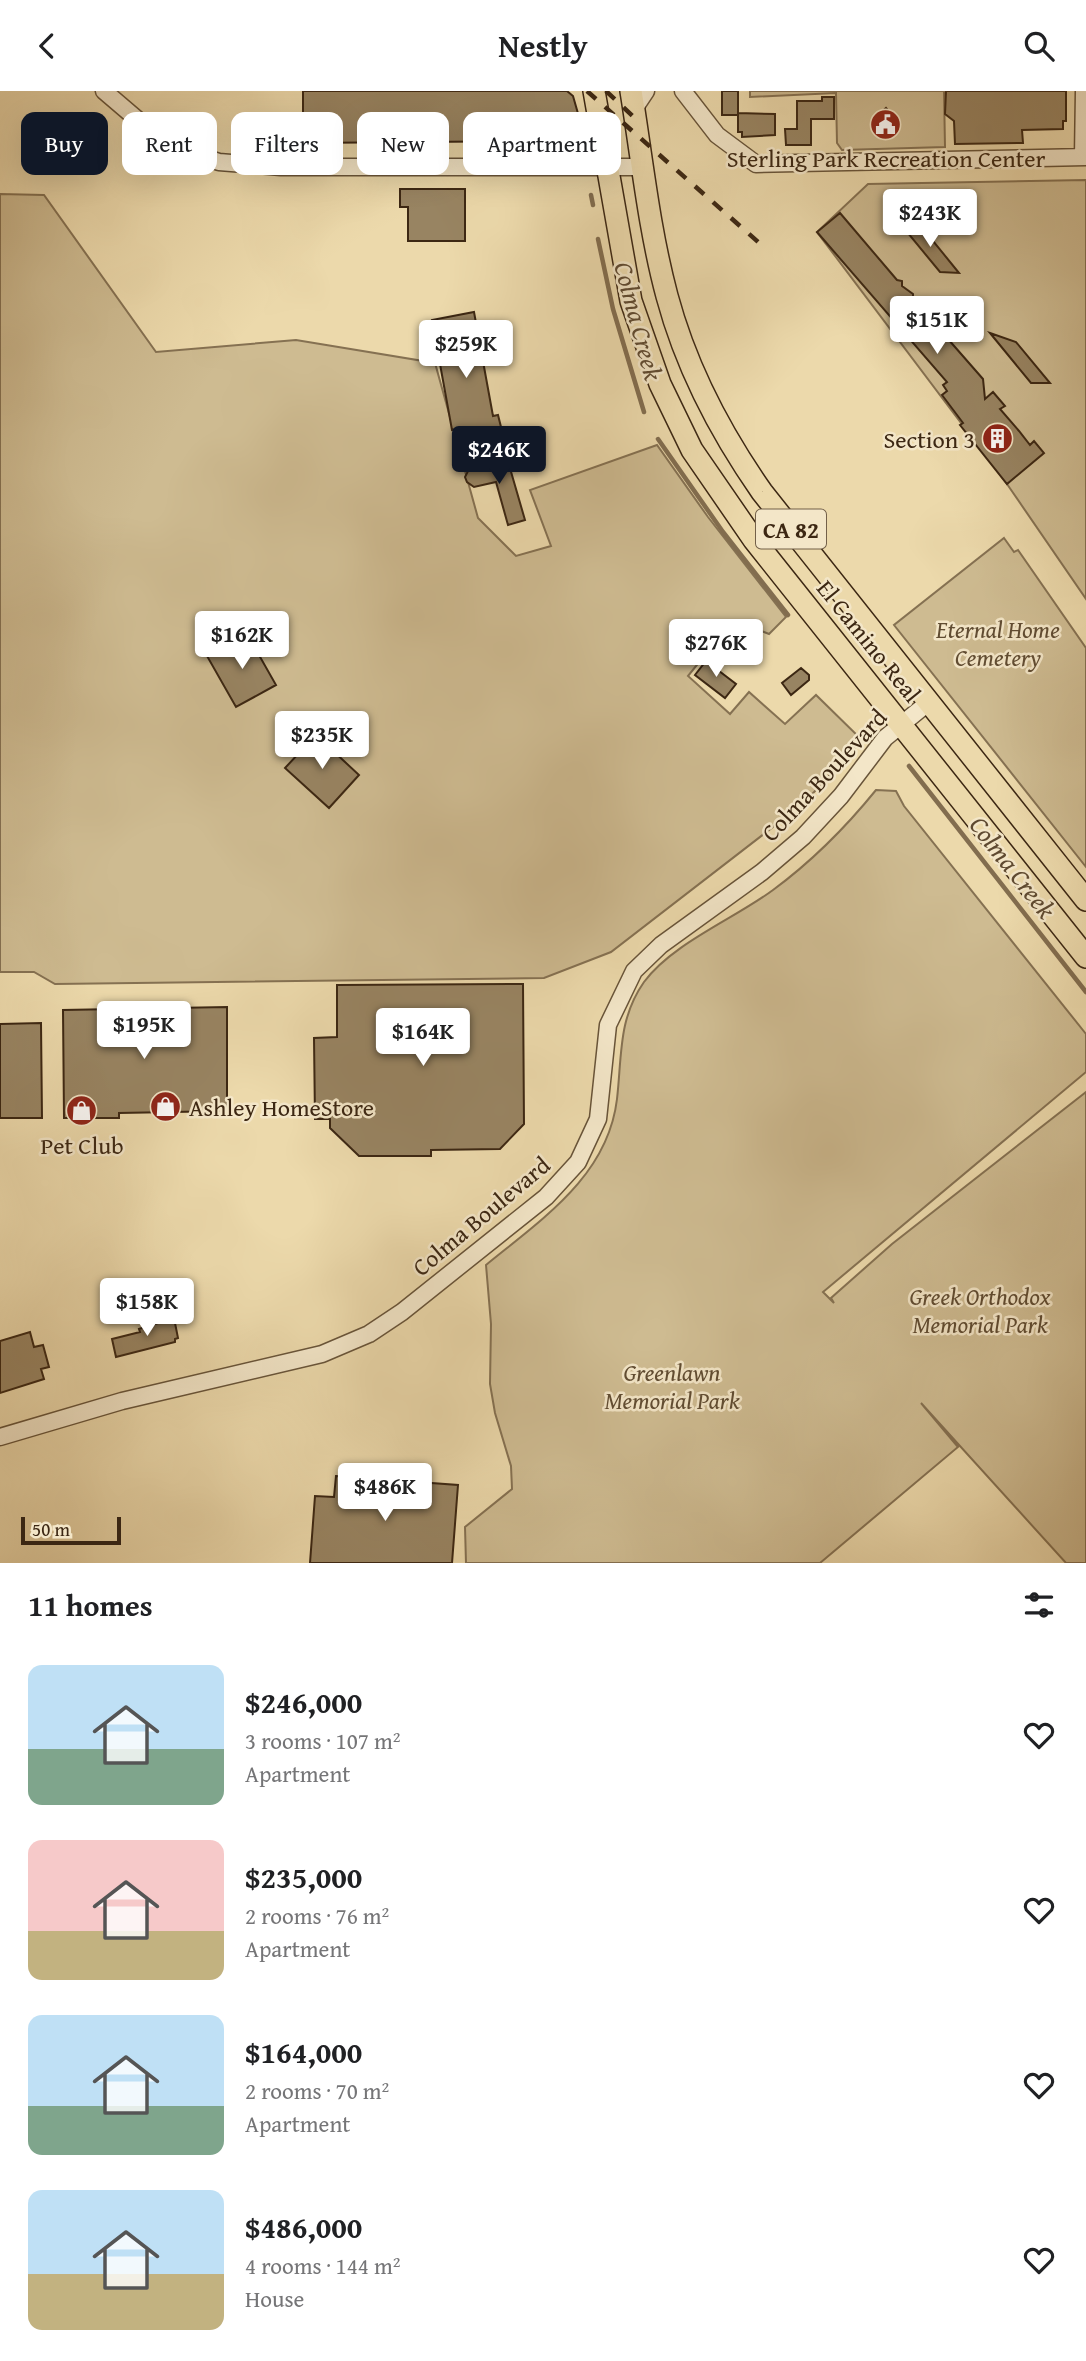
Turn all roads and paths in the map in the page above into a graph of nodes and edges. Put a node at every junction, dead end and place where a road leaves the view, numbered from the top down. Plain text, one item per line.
1 (104, 91) edge
2 (594, 91) edge
3 (646, 91) edge
4 (1084, 91) edge
5 (683, 92) edge
6 (632, 100) edge
7 (597, 112) edge
8 (1085, 157) edge
9 (463, 167) edge
10 (621, 167) edge
11 (643, 167) junction
12 (608, 175) edge
13 (929, 702) junction
14 (901, 724) junction
15 (1086, 900) edge
16 (1086, 957) edge
17 (0, 1437) edge

1 - 9 street
2 - 7 main road, El Camino Real / CA 82
3 - 6 street
4 - 8 street
5 - 8 street
6 - 11 main road, El Camino Real / CA 82
10 - 11 street
11 - 13 main road, El Camino Real / CA 82
12 - 14 main road, El Camino Real / CA 82
13 - 14 street, Colma Boulevard
13 - 15 main road, El Camino Real / CA 82
14 - 16 main road, El Camino Real / CA 82
14 - 17 street, Colma Boulevard

